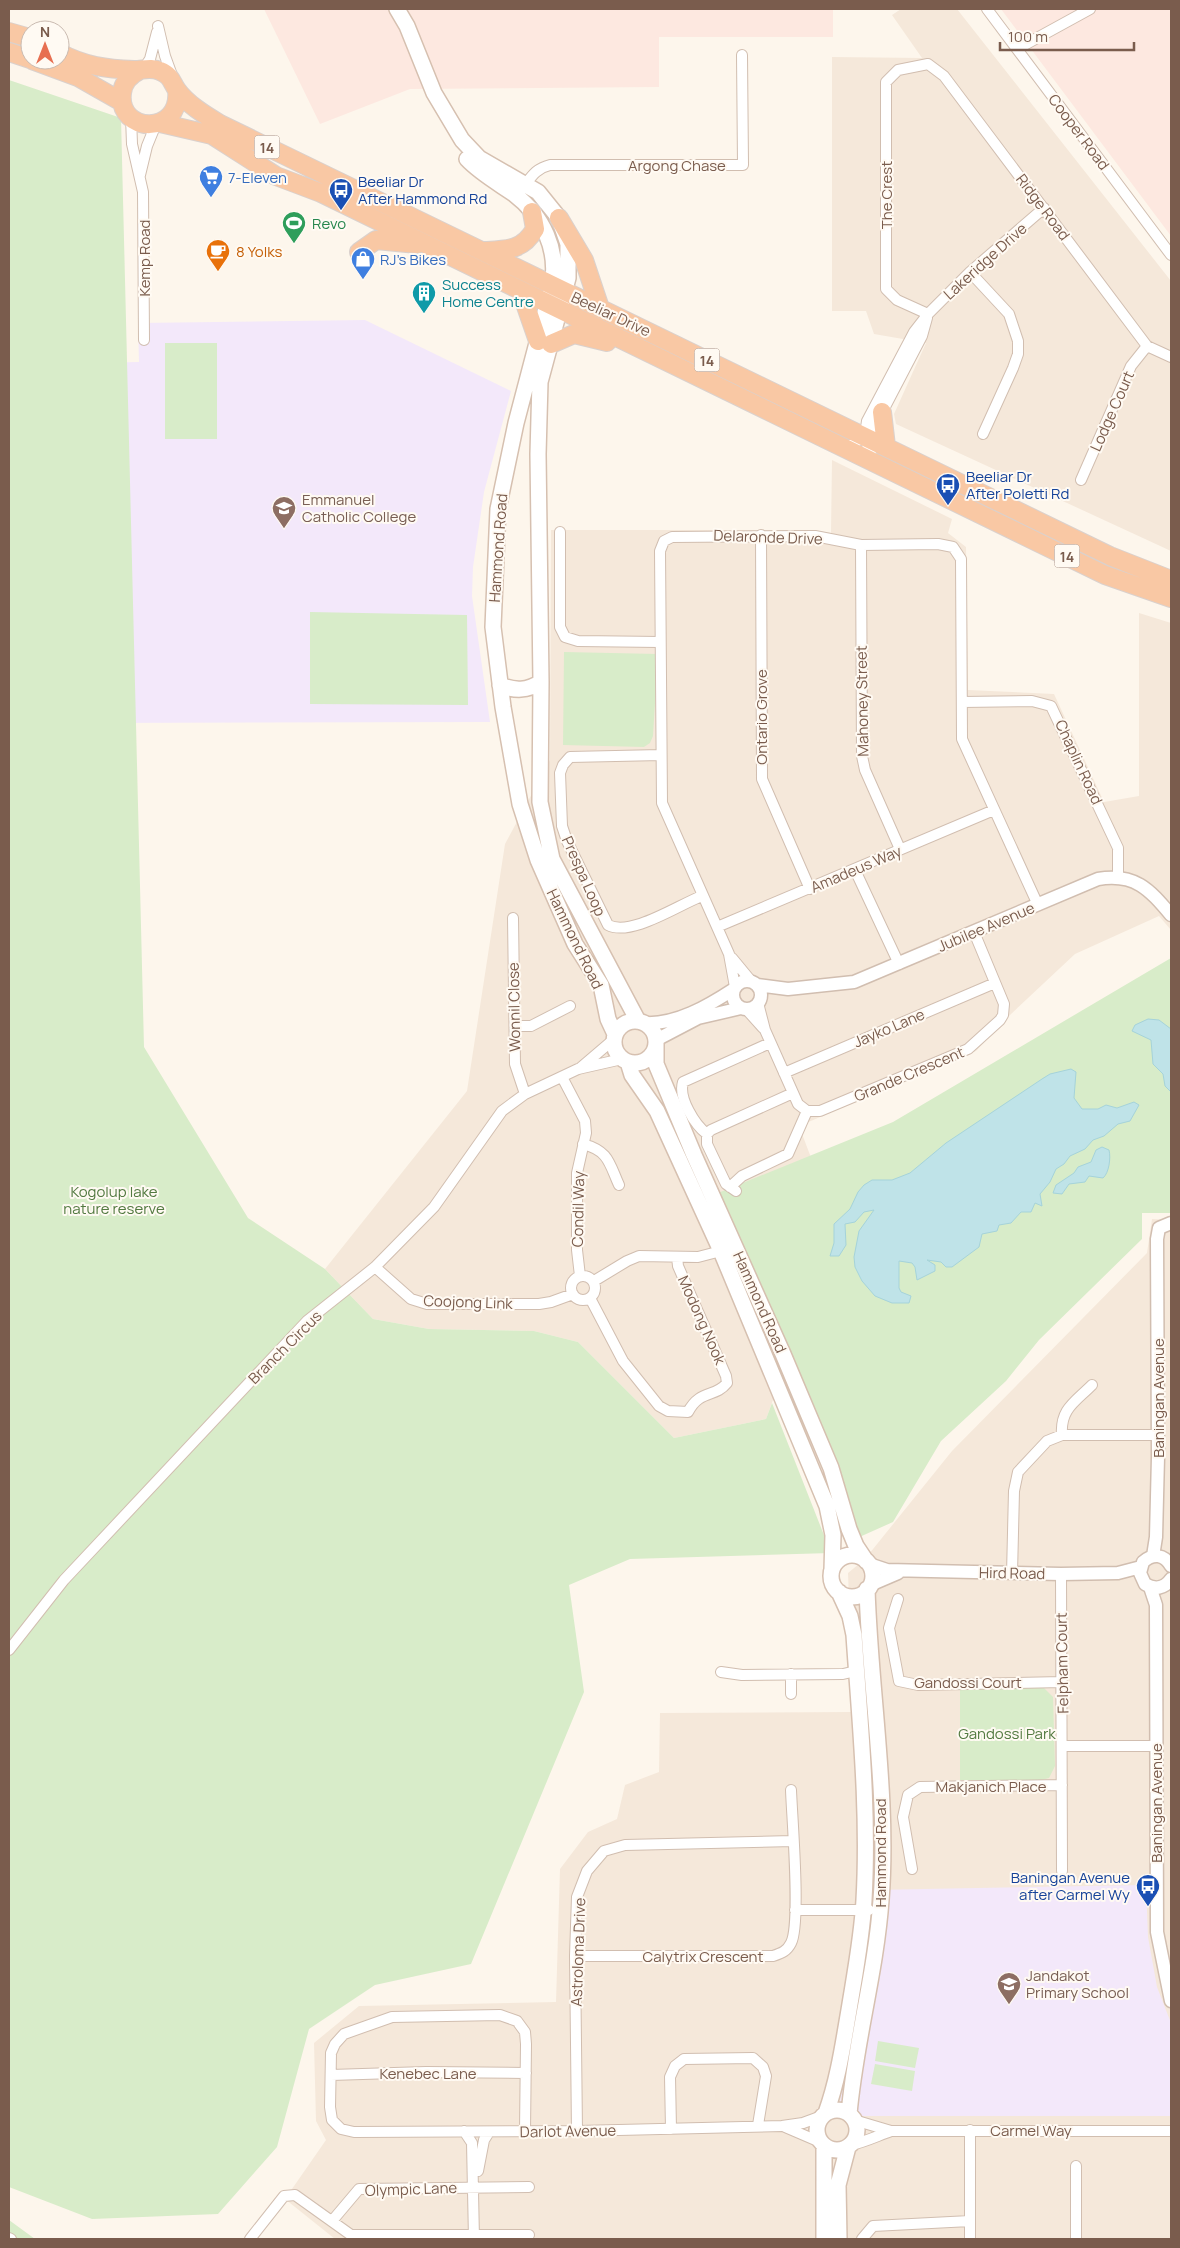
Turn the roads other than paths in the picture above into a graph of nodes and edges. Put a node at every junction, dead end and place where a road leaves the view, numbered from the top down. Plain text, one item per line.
1 (396, 9) edge
2 (988, 9) edge
3 (1090, 9) edge
4 (1017, 49) junction
5 (742, 55) dead end
6 (70, 58) edge
7 (911, 66) joint
8 (59, 70) edge
9 (141, 70) junction
10 (177, 89) junction
11 (434, 93) junction
12 (126, 110) junction
13 (158, 123) junction
14 (140, 176) junction
15 (526, 184) junction
16 (516, 196) junction
17 (1044, 208) junction
18 (532, 212) junction
19 (560, 218) junction
20 (427, 244) junction
21 (482, 251) junction
22 (359, 252) dead end
23 (1171, 255) edge
24 (970, 272) junction
25 (558, 289) junction
26 (521, 292) junction
27 (554, 307) junction
28 (600, 308) junction
29 (928, 314) junction
30 (144, 340) dead end
31 (545, 342) junction
32 (1147, 346) junction
33 (1171, 357) edge
34 (667, 363) junction
35 (882, 412) junction
36 (516, 423) junction
37 (539, 424) junction
38 (982, 434) dead end
39 (865, 436) junction
40 (886, 446) junction
41 (842, 447) junction
42 (875, 464) junction
43 (1081, 480) dead end
44 (560, 532) dead end
45 (761, 535) junction
46 (861, 545) junction
47 (1171, 580) edge
48 (1171, 598) edge
49 (660, 642) junction
50 (542, 682) junction
51 (500, 685) junction
52 (962, 702) junction
53 (661, 755) junction
54 (540, 775) junction
55 (515, 776) junction
56 (994, 810) junction
57 (900, 849) junction
58 (854, 870) junction
59 (1118, 877) junction
60 (810, 889) junction
61 (702, 896) junction
62 (1038, 905) junction
63 (1171, 915) edge
64 (513, 918) dead end
65 (718, 927) junction
66 (974, 932) junction
67 (729, 954) junction
68 (899, 964) junction
69 (754, 983) junction
70 (995, 983) junction
71 (734, 988) junction
72 (788, 989) junction
73 (759, 1003) junction
74 (570, 1006) dead end
75 (744, 1009) junction
76 (641, 1022) junction
77 (515, 1026) junction
78 (765, 1030) junction
79 (614, 1037) junction
80 (656, 1041) junction
81 (770, 1043) junction
82 (625, 1060) junction
83 (578, 1069) junction
84 (784, 1073) junction
85 (562, 1077) junction
86 (793, 1093) junction
87 (525, 1094) junction
88 (807, 1111) junction
89 (707, 1134) junction
90 (583, 1144) junction
91 (619, 1185) dead end
92 (1171, 1223) edge
93 (721, 1250) junction
94 (677, 1257) junction
95 (375, 1267) junction
96 (580, 1276) junction
97 (594, 1282) junction
98 (573, 1294) junction
99 (590, 1298) junction
100 (1092, 1385) dead end
101 (1062, 1435) junction
102 (1158, 1436) junction
103 (1166, 1561) edge
104 (868, 1562) junction
105 (832, 1570) junction
106 (905, 1571) junction
107 (1012, 1574) junction
108 (1061, 1574) junction
109 (1144, 1578) junction
110 (1167, 1583) edge
111 (869, 1587) junction
112 (839, 1592) junction
113 (898, 1599) dead end
114 (1156, 1605) junction
115 (9, 1650) edge
116 (856, 1671) junction
117 (721, 1672) dead end
118 (791, 1674) junction
119 (1062, 1682) junction
120 (792, 1694) dead end
121 (1063, 1746) junction
122 (1156, 1746) junction
123 (1062, 1785) junction
124 (791, 1790) dead end
125 (793, 1841) junction
126 (912, 1869) dead end
127 (1062, 1871) dead end
128 (795, 1910) junction
129 (863, 1910) junction
130 (880, 1910) junction
131 (575, 1956) junction
132 (1171, 2001) edge
133 (526, 2073) junction
134 (331, 2075) junction
135 (824, 2115) junction
136 (852, 2117) junction
137 (758, 2125) junction
138 (782, 2126) junction
139 (671, 2129) junction
140 (970, 2130) junction
141 (464, 2131) junction
142 (525, 2131) junction
143 (577, 2131) junction
144 (891, 2131) junction
145 (1171, 2131) edge
146 (488, 2132) junction
147 (822, 2144) junction
148 (849, 2146) junction
149 (1076, 2166) dead end
150 (474, 2185) junction
151 (528, 2187) dead end
152 (332, 2221) junction
153 (970, 2221) junction
154 (529, 2235) dead end
155 (474, 2237) edge
156 (250, 2239) edge
157 (824, 2239) edge
158 (839, 2239) edge
159 (862, 2239) edge
160 (970, 2239) edge
161 (1076, 2239) edge

1 - 11 main road, Hammond Road
2 - 4 street, Cooper Road
3 - 4 street
4 - 23 street, Cooper Road
5 - 15 street, Argong Chase
6 - 9 highway, Beeliar Drive / 14
7 - 17 street, Ridge Road
7 - 29 street, The Crest
8 - 12 highway, 14
9 - 10 highway, Beeliar Drive / 14
9 - 10 street
9 - 12 highway
10 - 13 highway
10 - 21 highway, Beeliar Drive / 14
11 - 15 main road, Hammond Road
11 - 16 main road, Hammond Road
12 - 13 highway, 14
12 - 14 street, Kemp Road
13 - 14 street, Kemp Road
13 - 20 highway, Beeliar Drive / 14
14 - 30 street, Kemp Road
15 - 16 street, Argong Chase
15 - 19 main road, Hammond Road
16 - 18 main road, Hammond Road
17 - 24 street, Lakeridge Drive
17 - 32 street, Ridge Road
18 - 21 highway
18 - 25 main road, Hammond Road
19 - 25 main road, Hammond Road
19 - 28 highway
20 - 22 highway
20 - 26 highway, Beeliar Drive / 14
21 - 25 highway, Beeliar Drive / 14
24 - 29 street, Lakeridge Drive
24 - 38 street
25 - 27 main road, Hammond Road
25 - 28 highway, Beeliar Drive / 14
26 - 27 highway, Beeliar Drive / 14
26 - 31 highway
27 - 31 main road, Hammond Road
27 - 34 highway, Beeliar Drive / 14
28 - 39 highway, Beeliar Drive / 14
29 - 35 street, Lakeridge Drive
29 - 39 street, Lakeridge Drive
31 - 34 highway
31 - 36 main road, Hammond Road
31 - 37 main road, Hammond Road
32 - 33 street, Ridge Road
32 - 43 street, Lodge Court
34 - 41 highway, Beeliar Drive / 14
35 - 39 street, Lakeridge Drive
35 - 40 highway
36 - 37 main road
36 - 51 main road, Hammond Road
37 - 50 main road, Hammond Road
39 - 40 highway, Beeliar Drive / 14
39 - 41 street, Lakeridge Drive
39 - 42 street
40 - 47 highway, Beeliar Drive / 14
41 - 42 highway, Beeliar Drive / 14
42 - 48 highway, Beeliar Drive / 14
44 - 49 street
45 - 46 street, Delaronde Drive
45 - 49 street, Delaronde Drive
45 - 60 street, Ontario Grove
46 - 52 street, Delaronde Drive
46 - 57 street, Mahoney Street
49 - 53 street, Delaronde Drive
50 - 51 main road
50 - 54 main road, Hammond Road
51 - 55 main road, Hammond Road
52 - 56 street, Delaronde Drive
52 - 59 street, Chaplin Road
53 - 61 street, Delaronde Drive
53 - 61 street, Prespa Loop
54 - 55 main road
54 - 76 main road, Hammond Road
55 - 79 main road, Hammond Road
56 - 57 street, Amadeus Way
56 - 62 street, Delaronde Drive
57 - 58 street, Amadeus Way
58 - 60 street, Amadeus Way
58 - 68 street
59 - 62 street, Jubilee Avenue
59 - 63 street, Jubilee Avenue
60 - 65 street, Amadeus Way
61 - 65 street, Delaronde Drive
62 - 66 street, Jubilee Avenue
64 - 77 street, Wonnil Close
65 - 67 street, Delaronde Drive
66 - 68 street, Jubilee Avenue
66 - 70 street, Grande Crescent
67 - 69 street, Delaronde Drive
67 - 71 street, Delaronde Drive
68 - 72 street, Jubilee Avenue
69 - 71 street
69 - 72 street, Jubilee Avenue
69 - 73 street
70 - 84 street, Jayko Lane
70 - 88 street, Grande Crescent
71 - 75 street
71 - 76 street
72 - 73 street, Jubilee Avenue
73 - 75 street
73 - 78 street
74 - 77 street
75 - 78 street
75 - 80 street
76 - 79 main road
76 - 80 main road
77 - 87 street, Wonnil Close
78 - 81 street
79 - 82 main road
79 - 83 street, Branch Circus
80 - 82 main road
80 - 104 main road, Hammond Road
81 - 84 street
81 - 89 street
82 - 83 street, Branch Circus
82 - 93 main road, Hammond Road
83 - 85 street, Branch Circus
84 - 86 street
85 - 87 street, Branch Circus
85 - 90 street, Condil Way
86 - 88 street
86 - 89 street
87 - 95 street, Branch Circus
88 - 89 street
90 - 91 street
90 - 96 street, Condil Way
92 - 102 street, Baningan Avenue
93 - 94 street
93 - 105 main road, Hammond Road
94 - 97 street
94 - 99 street, Modong Nook
95 - 98 street, Coojong Link
95 - 115 street, Branch Circus
96 - 97 street
96 - 98 street
97 - 99 street
98 - 99 street
100 - 101 street
101 - 102 street
101 - 107 street
102 - 103 street, Baningan Avenue
103 - 109 street
104 - 105 main road
104 - 106 street, Hird Road
104 - 111 main road
105 - 112 main road
106 - 107 street, Hird Road
106 - 111 street, Hird Road
107 - 108 street, Hird Road
108 - 109 street, Hird Road
108 - 119 street, Felpham Court
109 - 110 street, Hird Road
109 - 114 street, Baningan Avenue
110 - 114 street, Baningan Avenue
111 - 112 main road
111 - 130 main road, Hammond Road
112 - 116 main road, Hammond Road
113 - 119 street, Gandossi Court
114 - 122 street, Baningan Avenue
116 - 118 street
116 - 129 main road, Hammond Road
117 - 118 street
118 - 120 street
119 - 121 street, Felpham Court
121 - 122 street
121 - 123 street, Felpham Court
122 - 132 street, Baningan Avenue
123 - 126 street, Makjanich Place
123 - 127 street, Felpham Court
124 - 125 street, Calytrix Crescent
125 - 128 street, Calytrix Crescent
125 - 131 street, Astroloma Drive
128 - 129 street
128 - 131 street, Calytrix Crescent
129 - 130 street
129 - 135 main road, Hammond Road
130 - 136 main road, Hammond Road
131 - 143 street, Astroloma Drive
133 - 134 street, Kenebec Lane
133 - 134 street
133 - 142 street
134 - 141 street, Darlot Avenue
135 - 136 main road
135 - 138 street, Darlot Avenue
135 - 147 main road
136 - 144 street, Carmel Way
136 - 148 main road
137 - 138 street, Darlot Avenue
137 - 139 street, Darlot Avenue
137 - 139 street
138 - 147 street, Darlot Avenue
139 - 143 street, Darlot Avenue
140 - 144 street, Carmel Way
140 - 145 street, Carmel Way
140 - 153 street
141 - 146 street, Darlot Avenue
141 - 150 street
142 - 143 street, Darlot Avenue
142 - 146 street, Darlot Avenue
144 - 148 street, Carmel Way
146 - 150 street
147 - 148 main road
147 - 157 main road
148 - 158 main road
149 - 161 street
150 - 151 street, Olympic Lane
150 - 152 street, Olympic Lane
150 - 155 street
152 - 155 street
152 - 156 street
153 - 159 street
153 - 160 street
154 - 155 street

